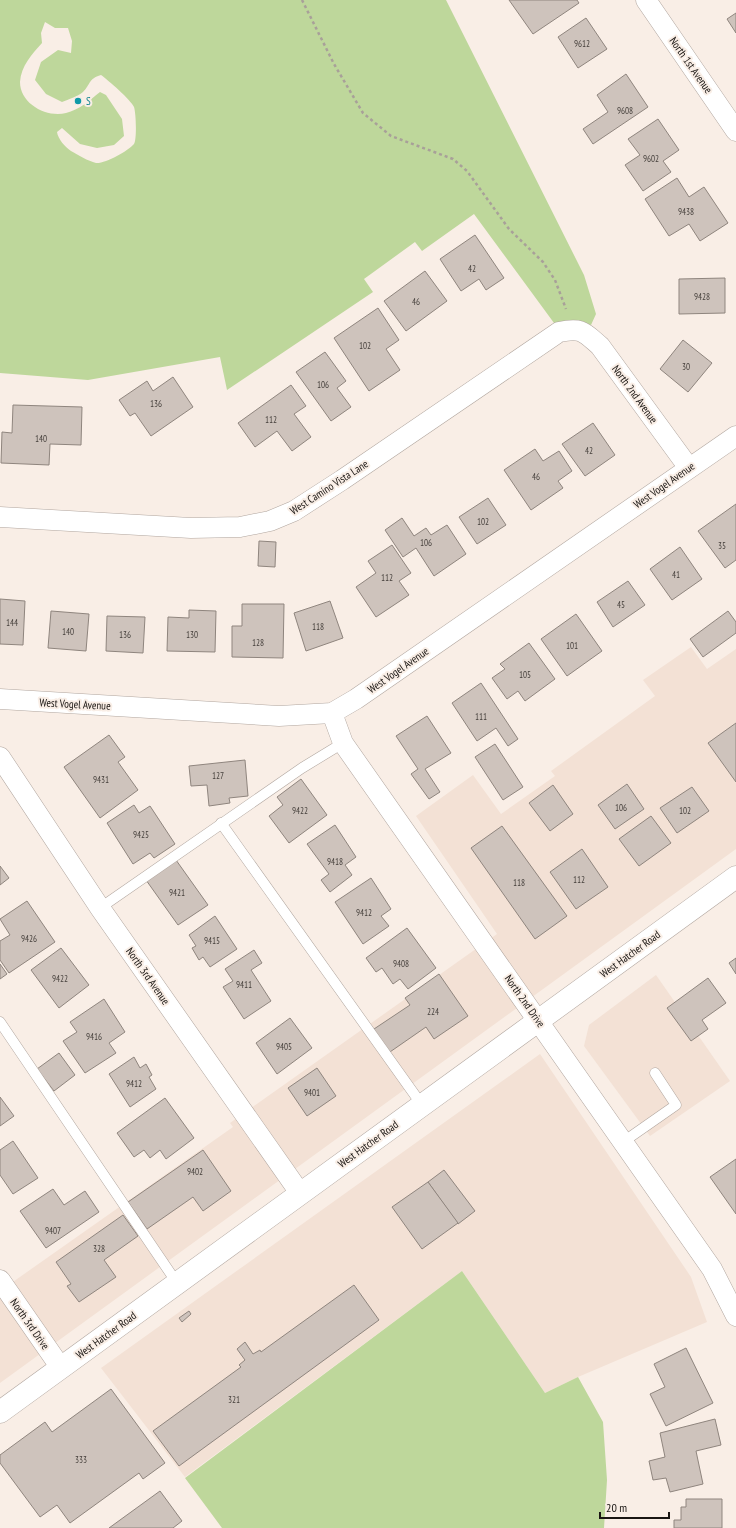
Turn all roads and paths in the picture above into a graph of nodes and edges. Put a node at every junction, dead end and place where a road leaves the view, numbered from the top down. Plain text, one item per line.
1 (302, 0) edge
2 (646, 0) edge
3 (736, 131) edge
4 (574, 329) junction
5 (736, 436) edge
6 (689, 468) junction
7 (0, 517) edge
8 (0, 699) edge
9 (332, 713) junction
10 (343, 743) junction
11 (0, 757) edge
12 (221, 823) junction
13 (736, 877) edge
14 (100, 908) junction
15 (538, 1020) junction
16 (0, 1022) edge
17 (656, 1073) dead end
18 (422, 1105) junction
19 (623, 1142) junction
20 (300, 1193) junction
21 (0, 1280) edge
22 (177, 1283) junction
23 (729, 1283) edge
24 (736, 1316) edge
25 (61, 1368) junction
26 (0, 1412) edge

1 - 4 path
2 - 3 street, North 1st Avenue
4 - 6 street, North 2nd Avenue
4 - 7 street, West Camino Vista Lane
5 - 6 street, West Vogel Avenue
6 - 9 street, West Vogel Avenue
8 - 9 street, West Vogel Avenue
9 - 10 street, North 2nd Drive
10 - 12 lane
10 - 15 street, North 2nd Drive
11 - 14 street, North 3rd Avenue
12 - 14 lane
12 - 18 lane
13 - 15 street, West Hatcher Road
14 - 20 street, North 3rd Avenue
15 - 18 street, West Hatcher Road
15 - 19 street, North 2nd Drive
16 - 22 lane
17 - 19 lane
18 - 20 street, West Hatcher Road
19 - 23 street, North 2nd Drive
20 - 22 street, West Hatcher Road
21 - 25 street, North 3rd Drive
22 - 25 street, West Hatcher Road
23 - 24 street, North 2nd Drive
25 - 26 street, West Hatcher Road

